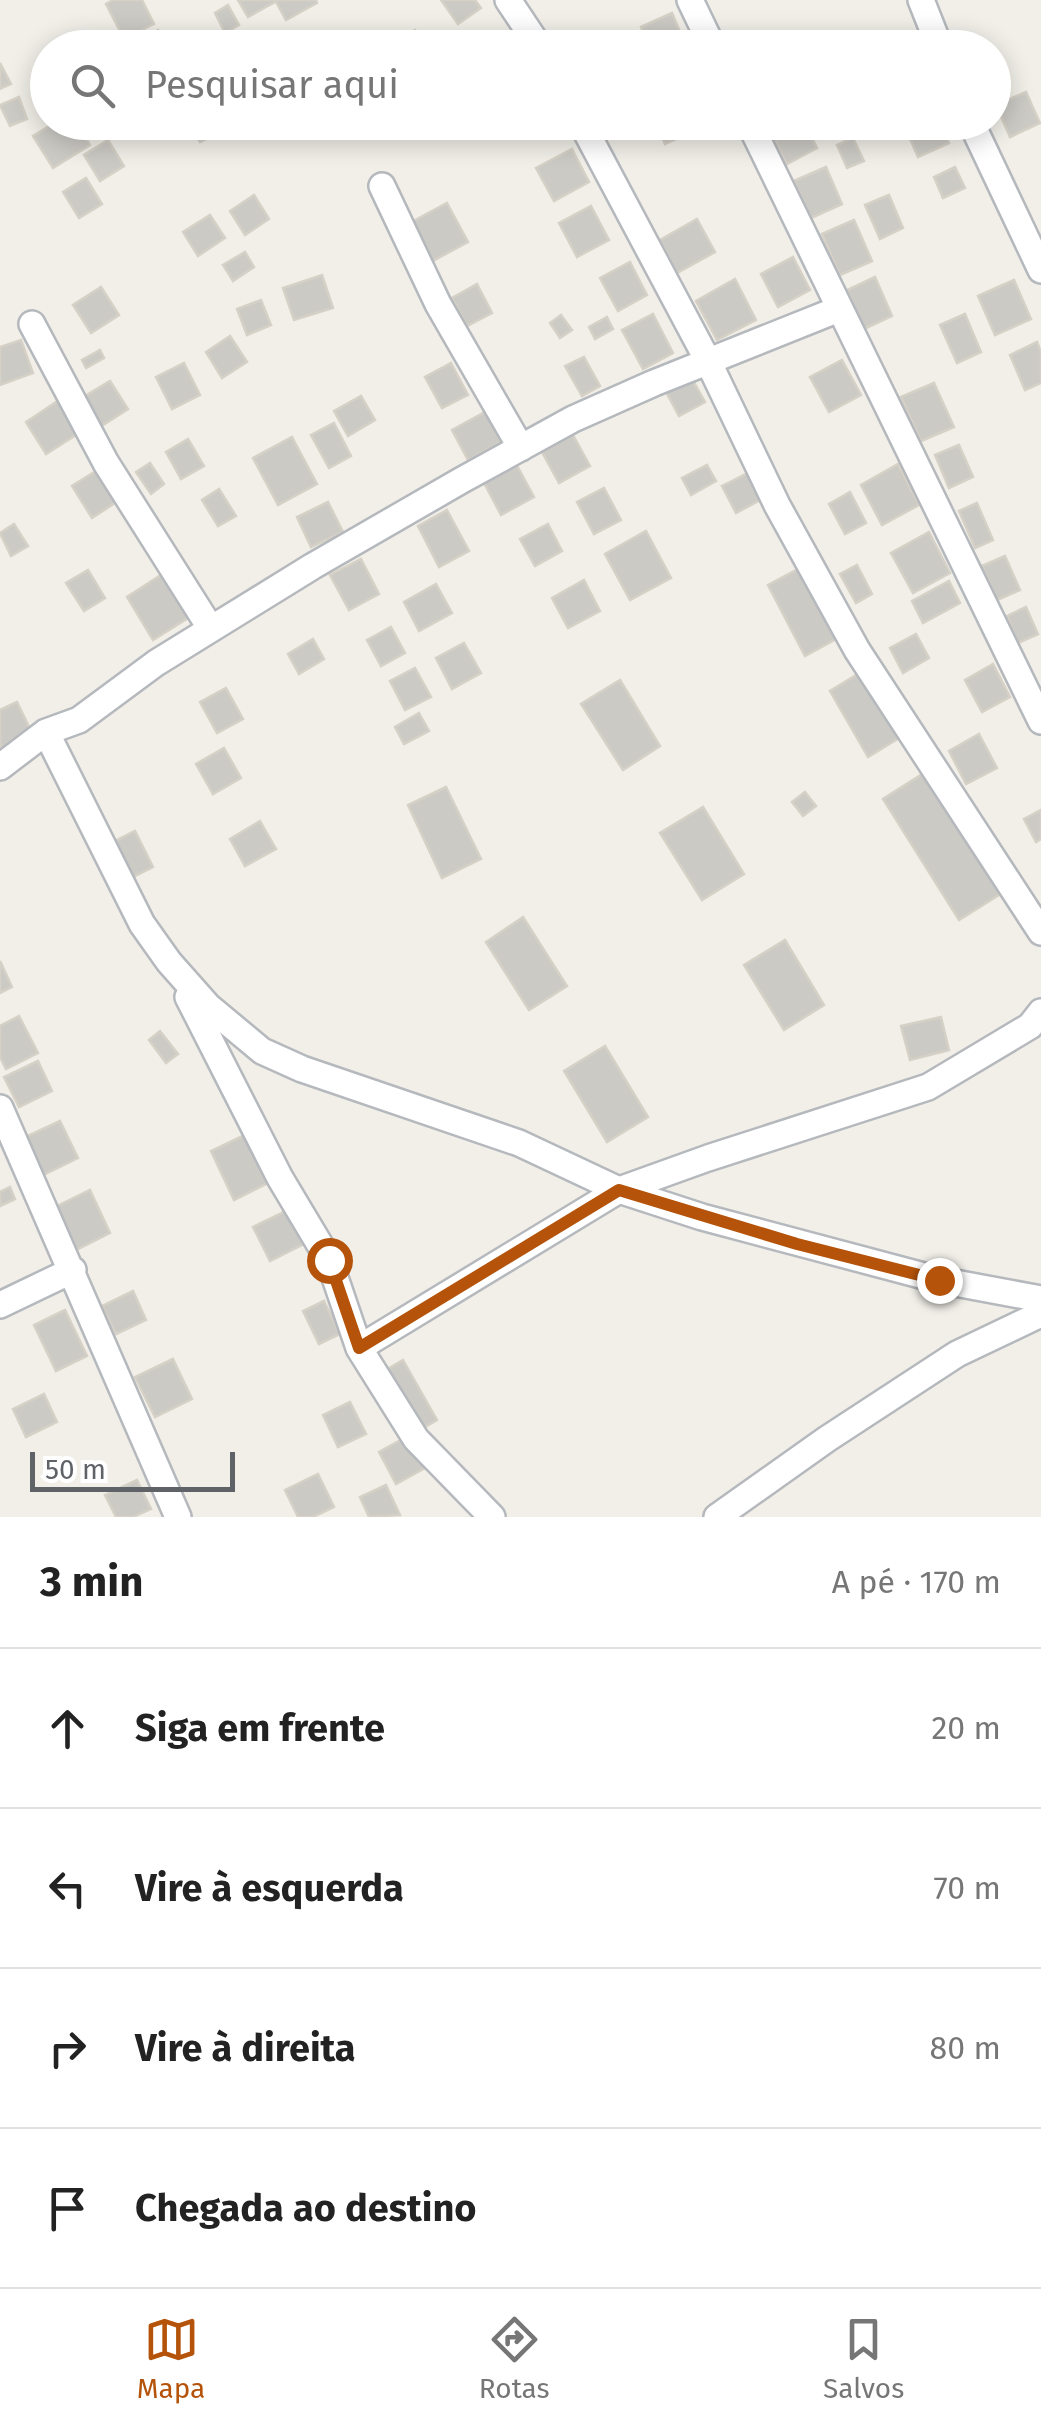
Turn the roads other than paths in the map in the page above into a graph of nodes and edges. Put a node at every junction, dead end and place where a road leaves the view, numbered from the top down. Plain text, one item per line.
1 (508, 0) edge
2 (690, 0) edge
3 (921, 0) edge
4 (528, 30) edge
5 (704, 30) edge
6 (933, 30) edge
7 (590, 140) edge
8 (758, 140) edge
9 (980, 140) edge
10 (382, 186) dead end
11 (1041, 270) edge
12 (838, 309) junction
13 (32, 324) dead end
14 (708, 362) junction
15 (520, 448) junction
16 (211, 629) junction
17 (1041, 721) edge
18 (46, 732) junction
19 (0, 768) edge
20 (1041, 932) edge
21 (168, 962) junction
22 (1041, 1012) edge
23 (0, 1108) edge
24 (619, 1190) junction
25 (73, 1270) junction
26 (1041, 1299) edge
27 (0, 1306) edge
28 (1041, 1314) edge
29 (359, 1348) junction
30 (178, 1517) edge
31 (492, 1517) edge
32 (718, 1517) edge

1 - 4 street
2 - 5 street
3 - 6 street
7 - 14 street
8 - 12 street
9 - 11 street
10 - 15 street
12 - 14 street
12 - 17 street
13 - 16 street
14 - 15 street
14 - 20 street
15 - 16 street
16 - 18 street
18 - 19 street
18 - 21 street
21 - 24 street
21 - 29 street
22 - 24 street
23 - 25 street
24 - 26 street
24 - 29 street
25 - 27 street
25 - 30 street
28 - 32 street
29 - 31 street

